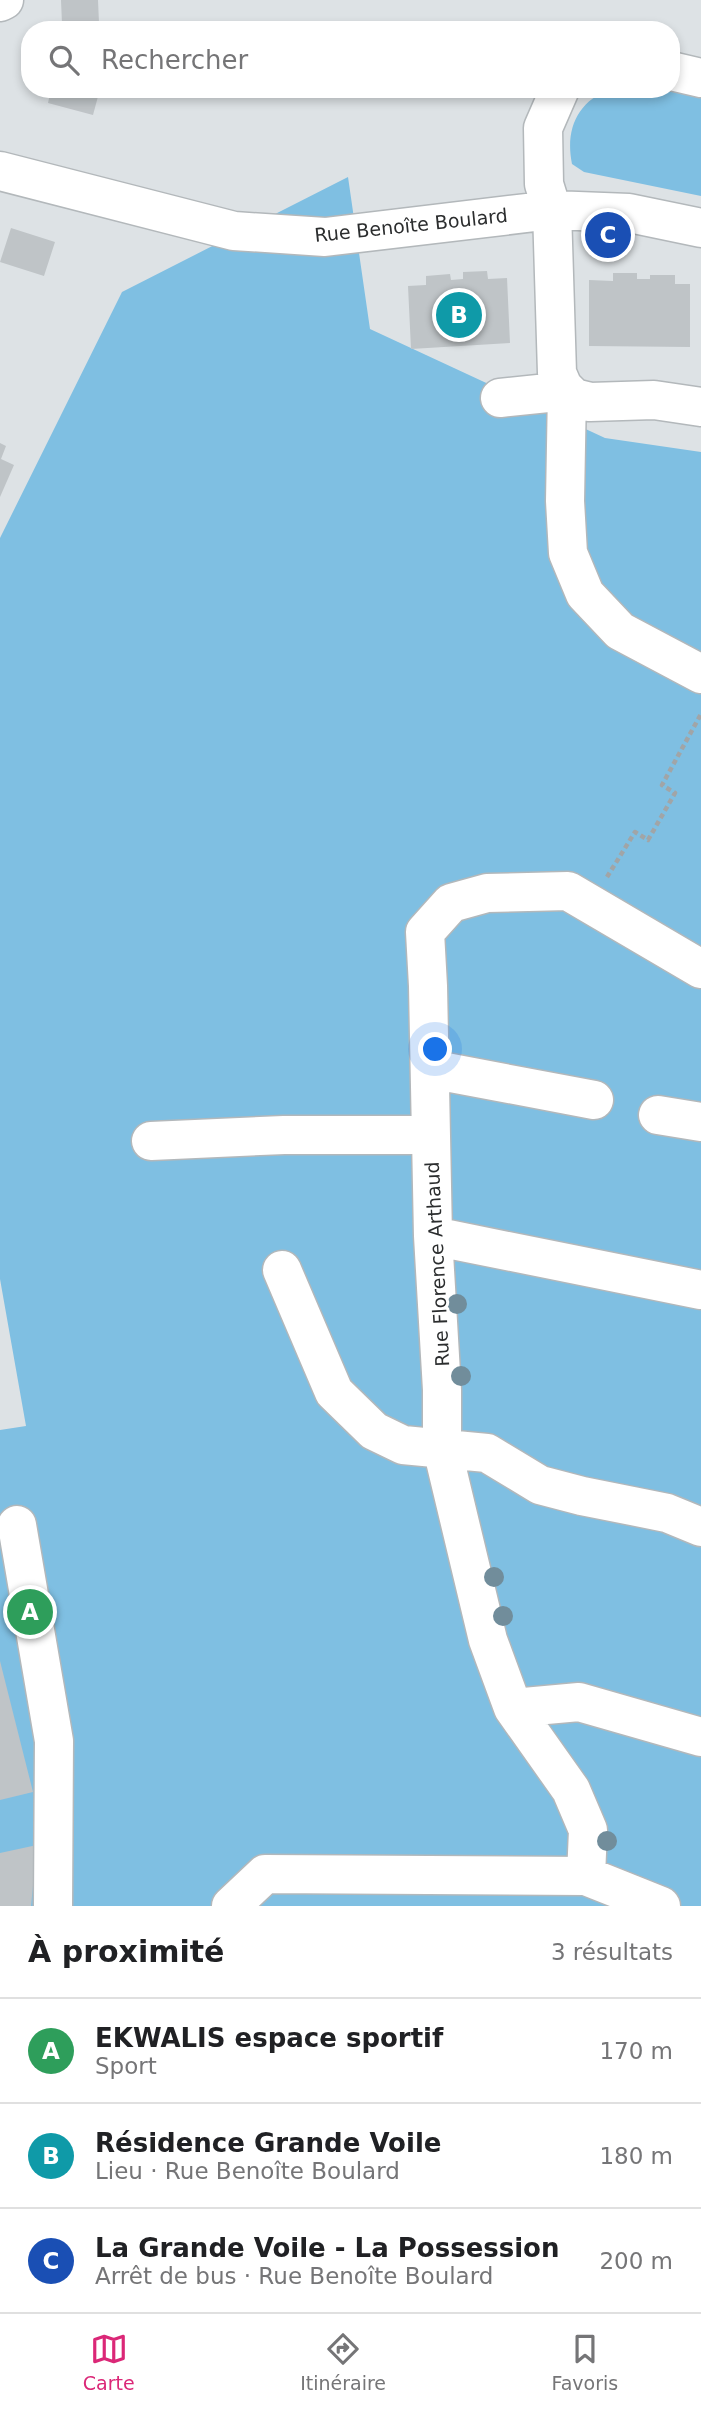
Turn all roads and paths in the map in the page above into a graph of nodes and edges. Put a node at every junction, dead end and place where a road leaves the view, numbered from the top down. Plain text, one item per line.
1 (680, 73) edge
2 (701, 78) edge
3 (557, 98) edge
4 (0, 171) edge
5 (552, 210) junction
6 (701, 228) edge
7 (567, 391) junction
8 (500, 398) dead end
9 (701, 407) edge
10 (701, 674) edge
11 (701, 714) edge
12 (591, 904) junction
13 (701, 969) edge
14 (430, 1069) junction
15 (594, 1100) dead end
16 (658, 1115) dead end
17 (701, 1122) edge
18 (431, 1135) junction
19 (151, 1142) dead end
20 (433, 1236) junction
21 (282, 1270) dead end
22 (701, 1290) edge
23 (442, 1448) junction
24 (18, 1525) dead end
25 (701, 1527) edge
26 (513, 1708) junction
27 (701, 1737) edge
28 (591, 1878) junction
29 (52, 1906) edge
30 (231, 1906) edge
31 (661, 1906) edge

1 - 2 street
3 - 5 street
4 - 5 street, Rue Benoîte Boulard
5 - 6 street, Rue Benoîte Boulard
5 - 7 street
7 - 8 street
7 - 9 street
7 - 10 street
11 - 12 path
12 - 13 street, Rue Florence Arthaud
12 - 14 street, Rue Florence Arthaud
14 - 15 street
14 - 18 street, Rue Florence Arthaud
16 - 17 street
18 - 19 street
18 - 20 street, Rue Florence Arthaud
20 - 22 street
20 - 23 street, Rue Florence Arthaud
21 - 23 street
23 - 25 street
23 - 26 street, Rue Florence Arthaud
24 - 29 street
26 - 27 street
26 - 28 street, Rue Florence Arthaud
28 - 30 street
28 - 31 street

